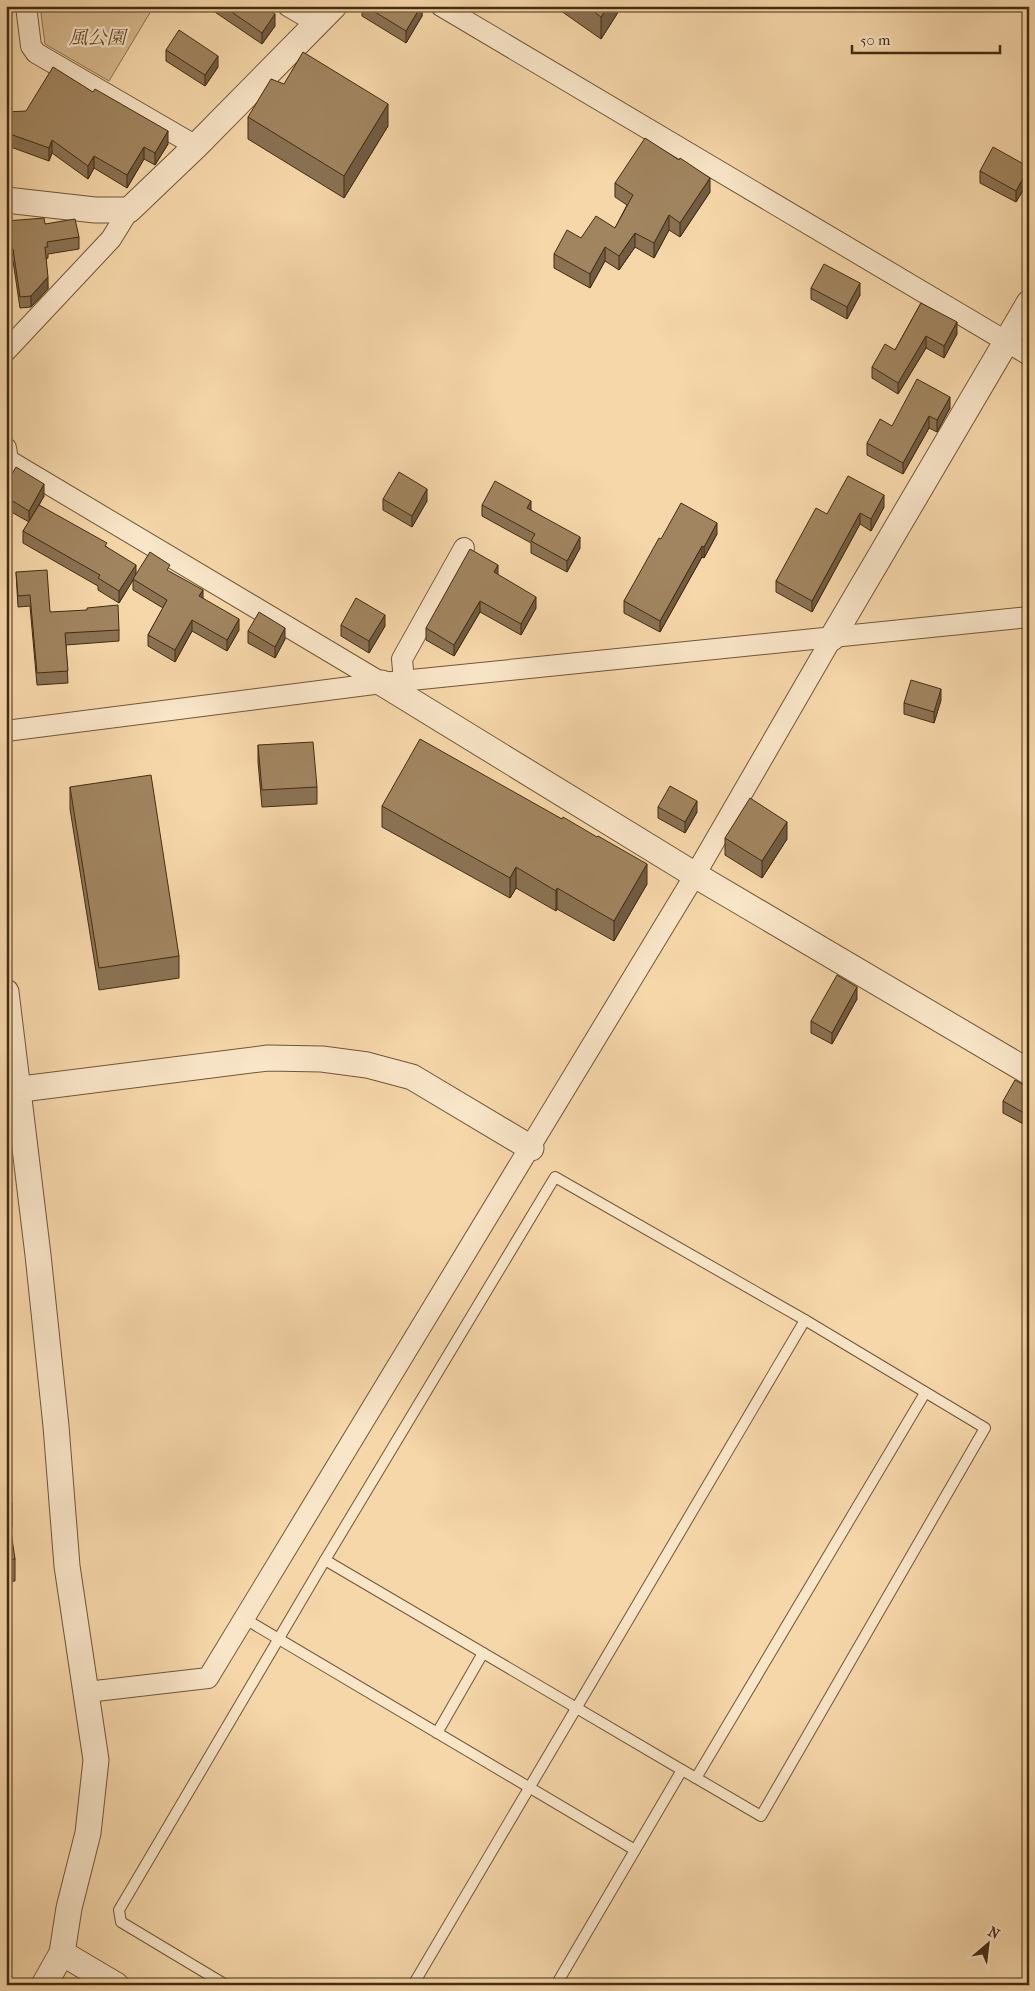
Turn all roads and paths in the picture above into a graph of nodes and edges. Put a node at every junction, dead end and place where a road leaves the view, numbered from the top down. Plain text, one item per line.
1 (26, 6) edge
2 (288, 6) edge
3 (441, 6) edge
4 (325, 15) edge
5 (196, 146) junction
6 (6, 200) edge
7 (129, 210) junction
8 (1029, 303) edge
9 (1006, 341) junction
10 (6, 351) edge
11 (1029, 355) edge
12 (6, 448) edge
13 (464, 548) dead end
14 (1029, 617) edge
15 (832, 638) junction
16 (394, 682) junction
17 (6, 731) edge
18 (695, 875) junction
19 (6, 992) edge
20 (1029, 1072) edge
21 (12, 1091) edge
22 (531, 1148) junction
23 (805, 1320) junction
24 (925, 1393) junction
25 (325, 1560) junction
26 (245, 1618) junction
27 (280, 1640) junction
28 (483, 1653) junction
29 (88, 1692) junction
30 (577, 1708) junction
31 (437, 1733) junction
32 (682, 1770) junction
33 (696, 1778) junction
34 (530, 1788) junction
35 (635, 1850) junction
36 (62, 1953) junction
37 (44, 1985) edge
38 (116, 1985) edge
39 (226, 1985) edge
40 (413, 1985) edge
41 (556, 1985) edge

1 - 5 street
2 - 4 street
3 - 9 street
4 - 5 street
5 - 7 street
6 - 7 street
7 - 10 street
8 - 9 street
9 - 11 street
9 - 15 street
12 - 16 street
13 - 16 street
14 - 15 street
15 - 16 street
15 - 18 street
16 - 17 street
16 - 18 street
18 - 20 street
18 - 22 street
19 - 21 street
21 - 22 street
21 - 29 street
22 - 26 street
23 - 24 lane
23 - 25 lane
23 - 30 lane
24 - 33 lane
24 - 33 lane
25 - 27 lane
25 - 28 lane
26 - 27 lane
26 - 29 street
27 - 31 lane
27 - 39 lane
28 - 30 lane
28 - 31 lane
29 - 36 street
30 - 32 lane
30 - 34 lane
31 - 34 lane
32 - 33 lane
32 - 35 lane
34 - 35 lane
34 - 40 lane
35 - 41 lane
36 - 37 street
36 - 38 street

